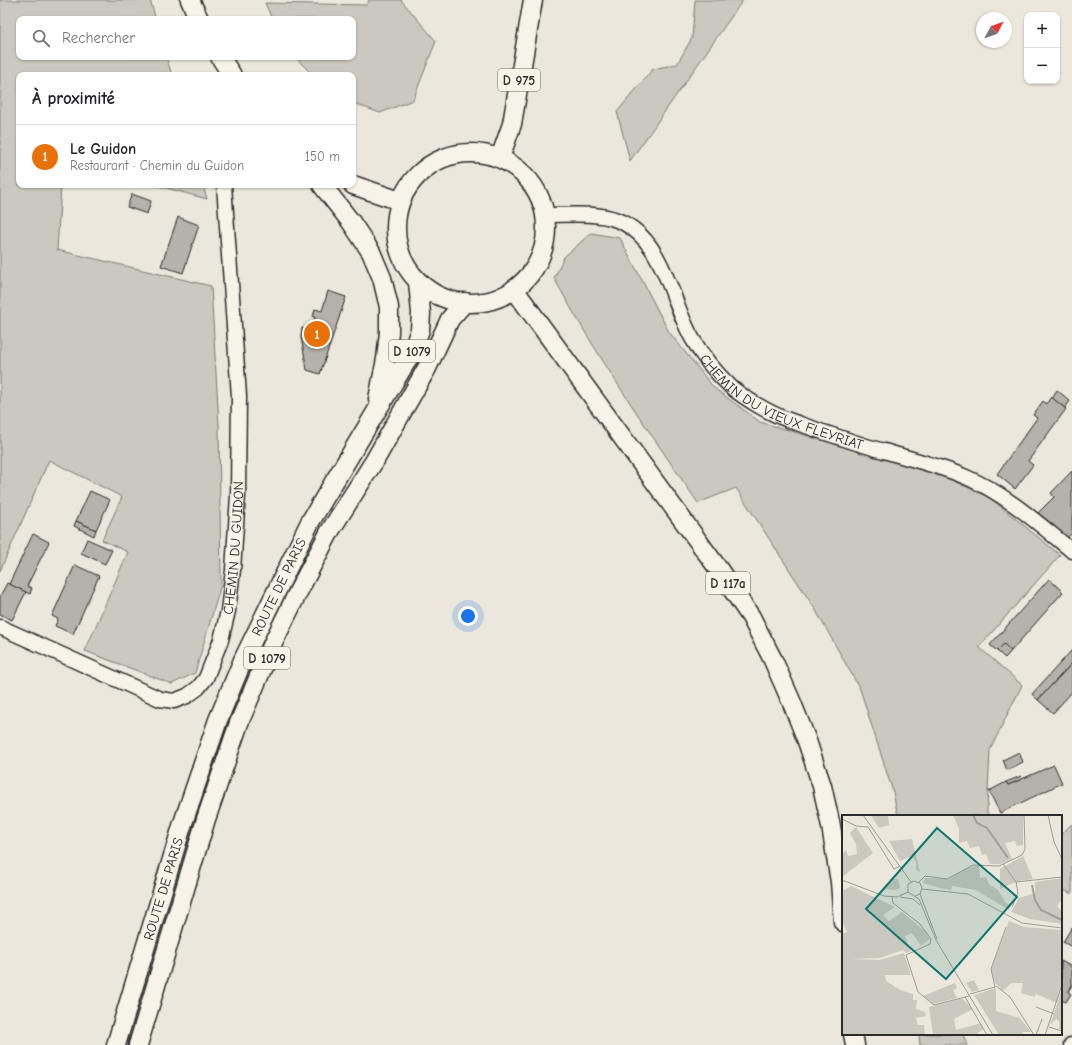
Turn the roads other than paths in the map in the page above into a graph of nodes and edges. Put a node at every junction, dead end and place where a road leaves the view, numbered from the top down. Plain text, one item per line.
1 (190, 0) edge
2 (533, 0) edge
3 (198, 16) edge
4 (222, 60) edge
5 (230, 72) edge
6 (500, 158) junction
7 (356, 186) edge
8 (224, 188) edge
9 (324, 188) edge
10 (400, 201) junction
11 (545, 215) junction
12 (418, 282) junction
13 (514, 289) junction
14 (464, 302) junction
15 (375, 411) junction
16 (1072, 551) edge
17 (0, 628) edge
18 (842, 909) edge
19 (853, 1035) edge
20 (116, 1045) edge
21 (138, 1045) edge
22 (855, 1045) edge

1 - 3 main road
2 - 6 main road, D 975
4 - 5 main road
6 - 10 main road
6 - 11 main road
7 - 10 main road
8 - 17 street, CHEMIN DU GUIDON
9 - 15 main road
10 - 12 main road
11 - 13 main road
11 - 16 street, CHEMIN DU VIEUX FLEYRIAT
12 - 14 main road
12 - 15 main road, ROUTE DE PARIS / D 1079
13 - 14 main road
13 - 18 main road, D 117a
14 - 21 main road, ROUTE DE PARIS / D 1079
15 - 20 main road, ROUTE DE PARIS / D 1079
19 - 22 main road

